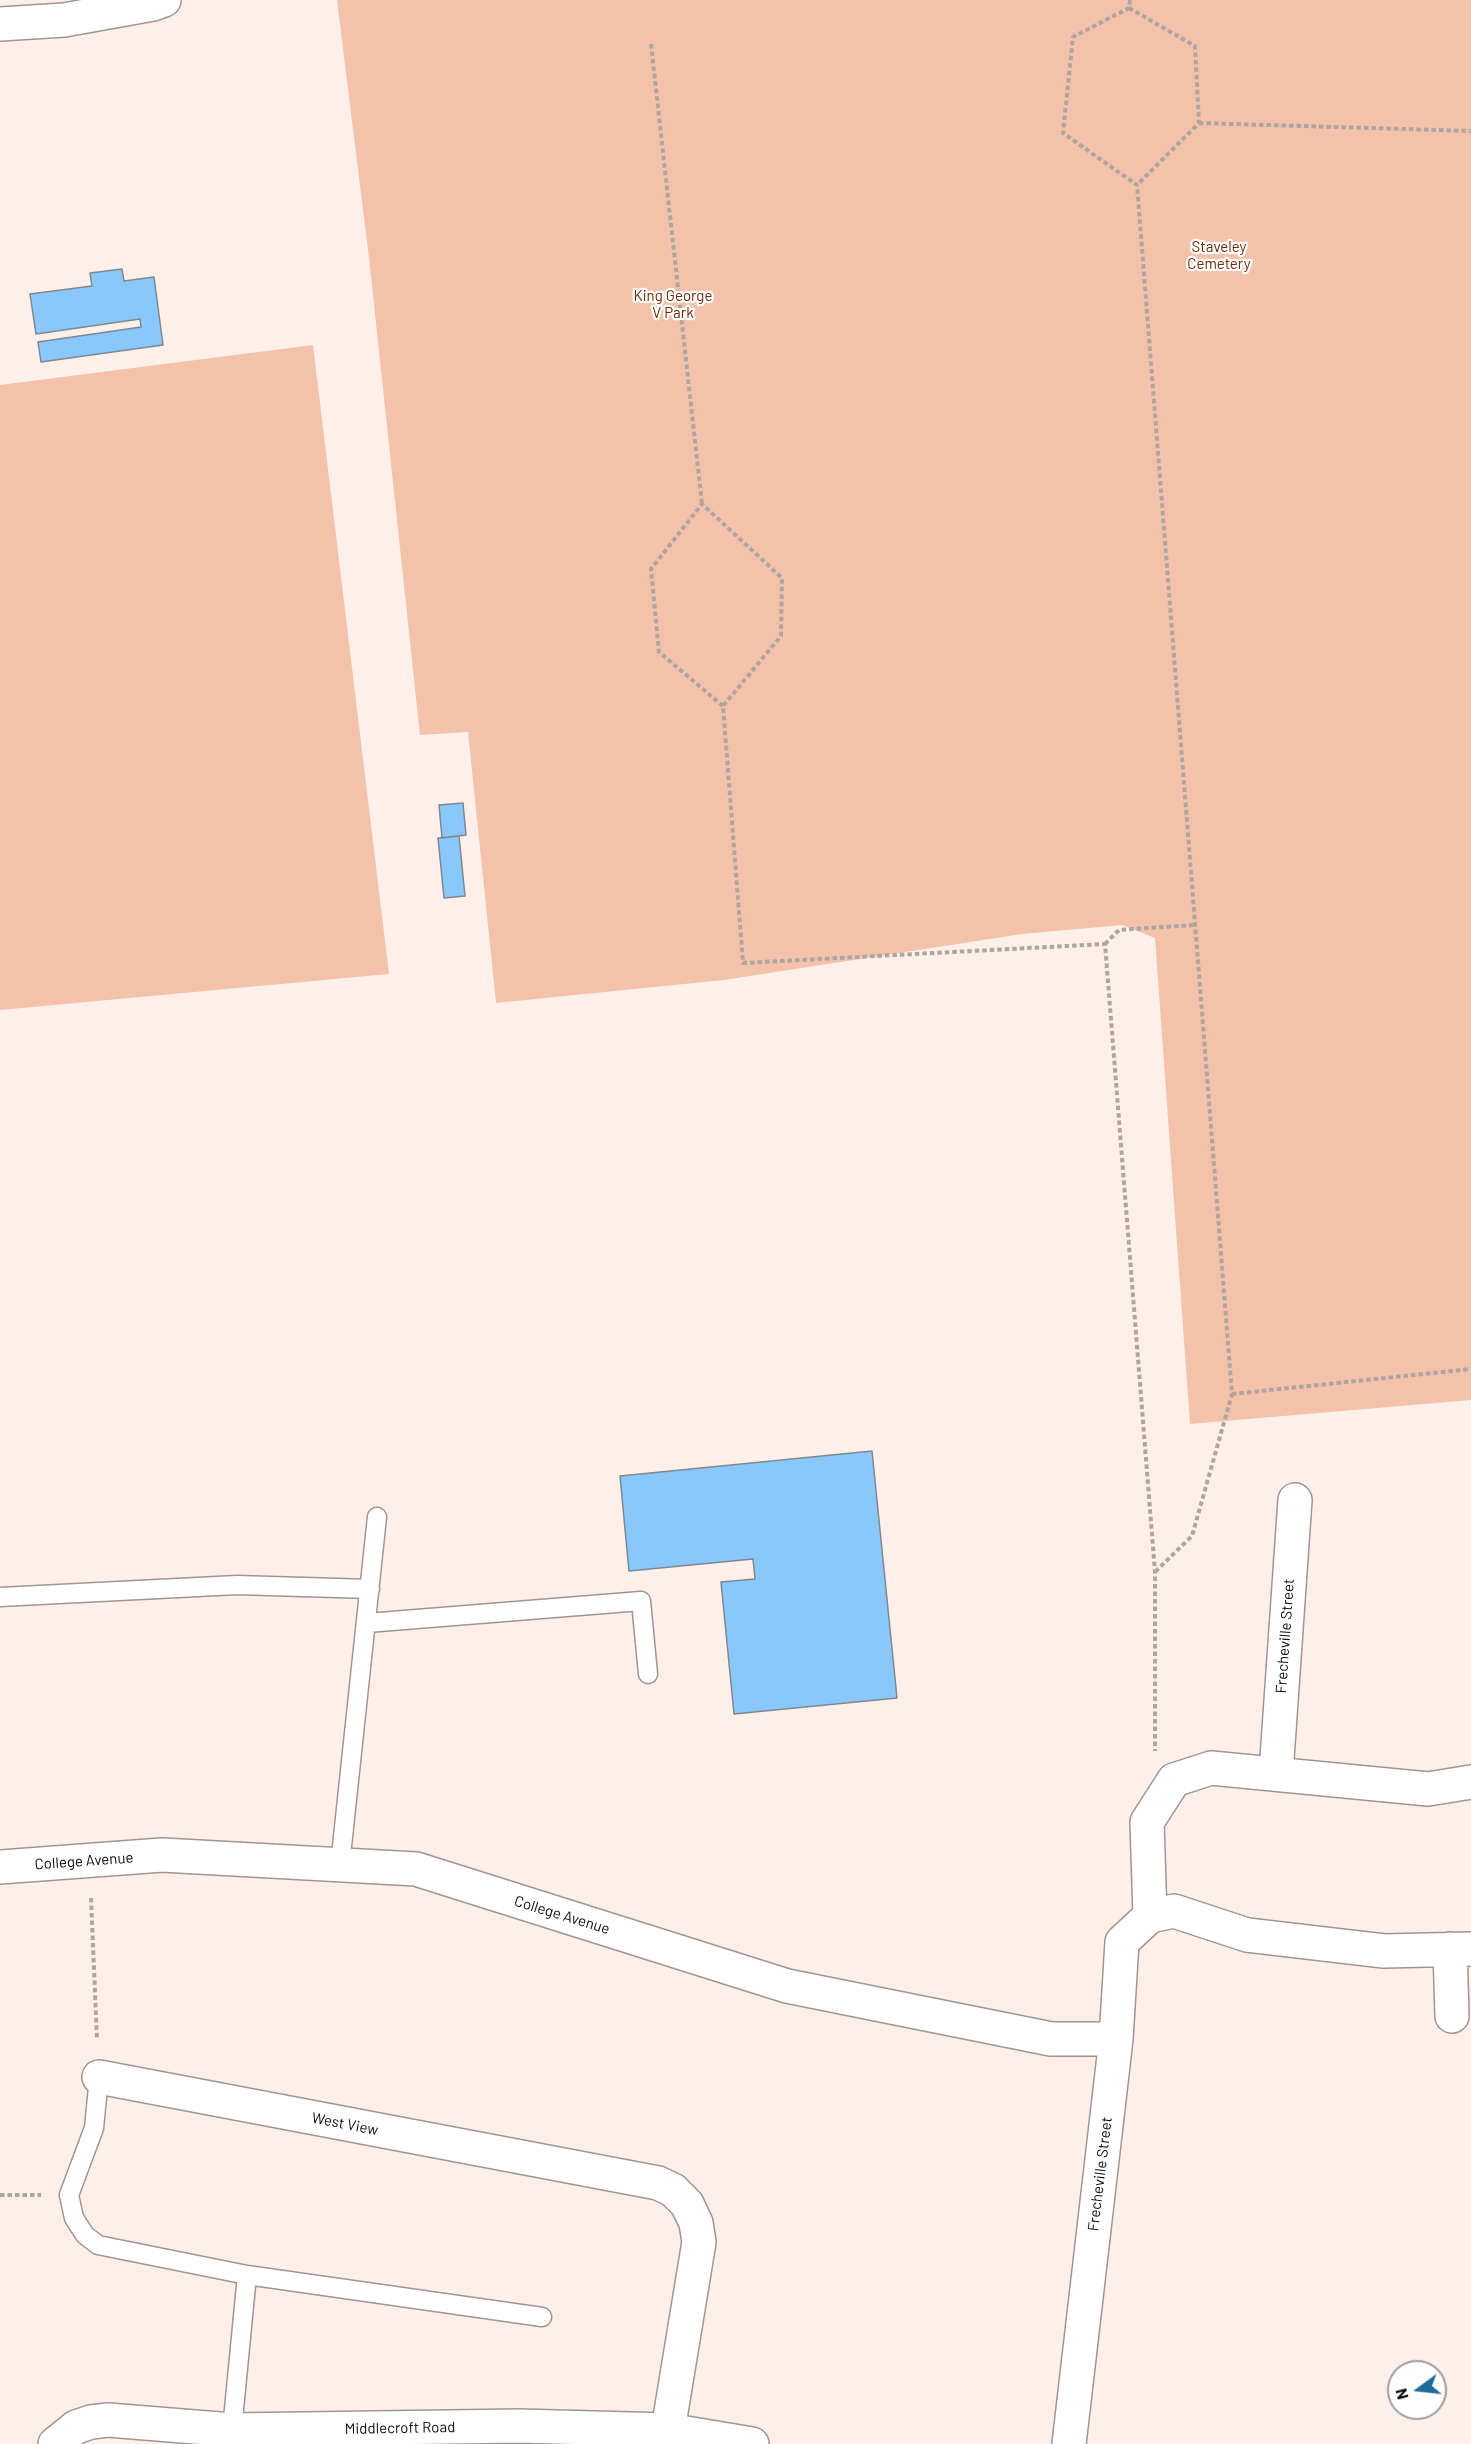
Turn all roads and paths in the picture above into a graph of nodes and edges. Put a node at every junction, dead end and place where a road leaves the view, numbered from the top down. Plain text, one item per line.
1 (164, 0) edge
2 (1130, 0) edge
3 (1130, 8) junction
4 (0, 24) edge
5 (651, 44) dead end
6 (1199, 123) junction
7 (1471, 131) edge
8 (1137, 185) junction
9 (702, 504) junction
10 (723, 706) junction
11 (1196, 925) junction
12 (1105, 944) junction
13 (1471, 1369) edge
14 (1232, 1394) junction
15 (1295, 1500) dead end
16 (377, 1517) dead end
17 (1155, 1572) junction
18 (370, 1589) junction
19 (0, 1597) edge
20 (367, 1623) junction
21 (648, 1674) dead end
22 (1155, 1755) dead end
23 (1276, 1773) junction
24 (1471, 1782) edge
25 (89, 1860) junction
26 (340, 1865) junction
27 (0, 1867) edge
28 (1150, 1916) junction
29 (1460, 1949) edge
30 (1452, 2016) dead end
31 (1116, 2039) junction
32 (99, 2077) junction
33 (0, 2195) edge
34 (69, 2195) junction
35 (247, 2275) junction
36 (542, 2317) dead end
37 (232, 2430) junction
38 (668, 2430) junction
39 (55, 2444) edge
40 (753, 2444) edge
41 (1069, 2444) edge

1 - 4 street
2 - 3 path
3 - 6 path
3 - 8 path
5 - 9 path
6 - 7 path
6 - 8 path
8 - 11 path
9 - 10 path
9 - 10 path
10 - 12 path
11 - 12 path
11 - 14 path
12 - 17 path
13 - 14 path
14 - 17 path
15 - 23 street, Frecheville Street
16 - 18 lane
17 - 22 path
18 - 19 lane
18 - 20 lane
20 - 21 lane
20 - 26 lane
23 - 24 street
23 - 28 street
25 - 26 street, College Avenue
25 - 27 street, College Avenue
25 - 32 path
26 - 31 street, College Avenue
28 - 29 street
28 - 31 street, Frecheville Street
29 - 30 street
31 - 41 street, Frecheville Street
32 - 34 lane
32 - 38 street, West View
33 - 34 path
34 - 35 lane
35 - 36 lane
35 - 37 lane
37 - 38 street, Middlecroft Road
37 - 39 street, Middlecroft Road
38 - 40 street, Middlecroft Road

